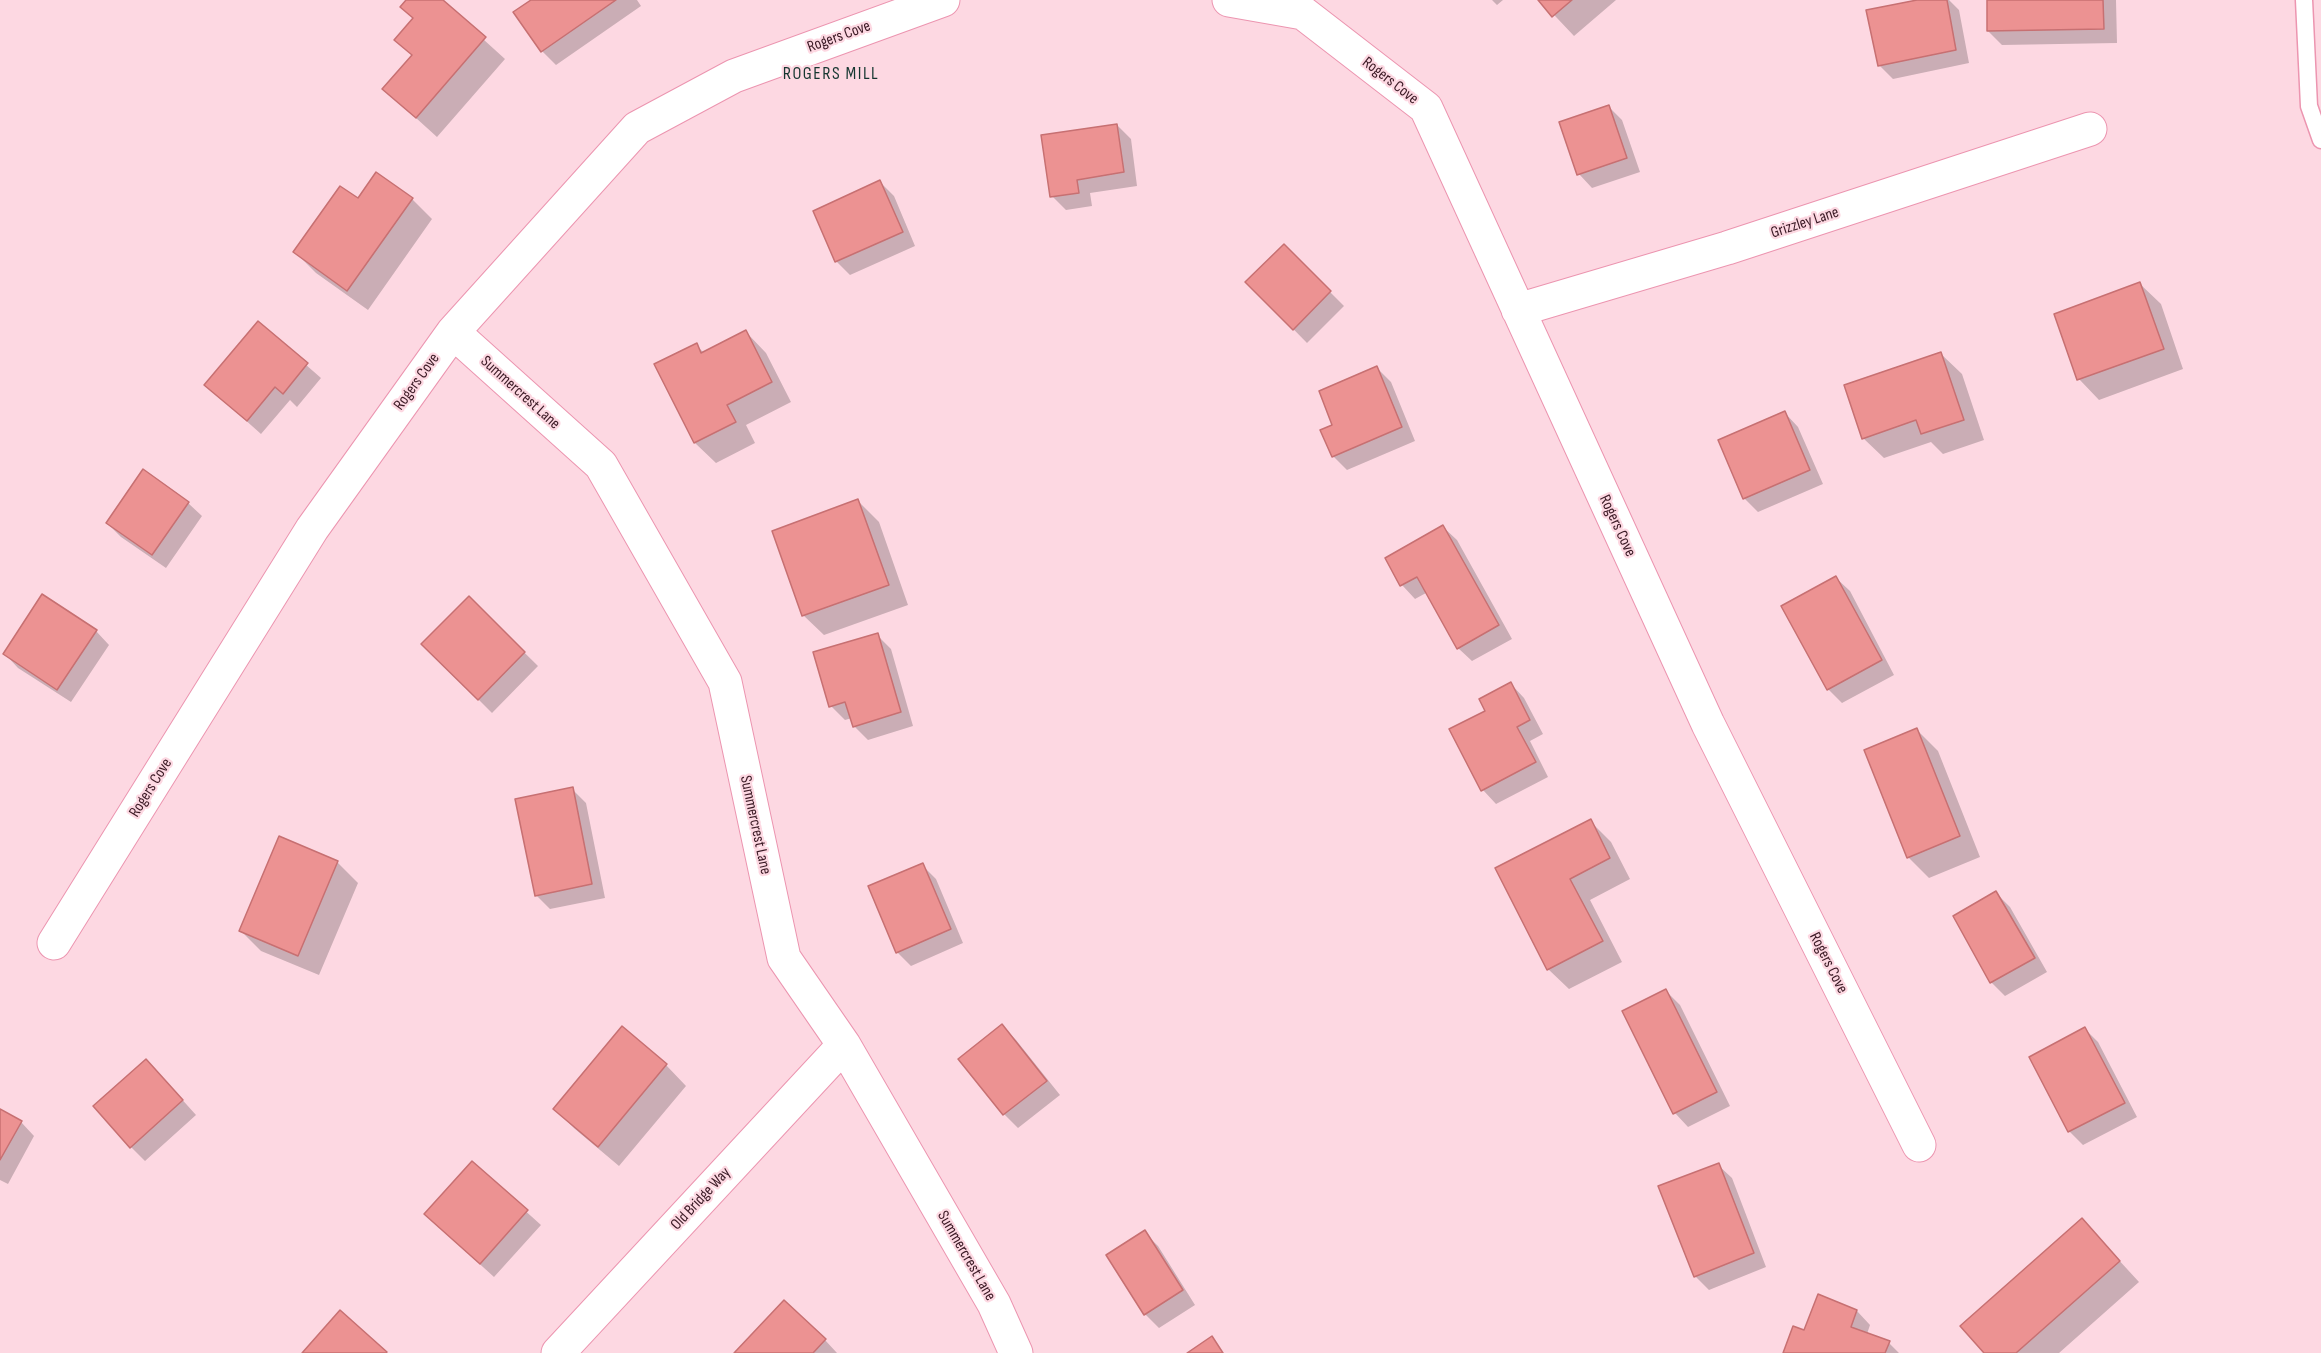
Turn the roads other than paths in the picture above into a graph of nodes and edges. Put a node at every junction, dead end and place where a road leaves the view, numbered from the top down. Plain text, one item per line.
1 (944, 0) edge
2 (1229, 0) edge
3 (2304, 0) edge
4 (2090, 129) dead end
5 (2321, 140) edge
6 (1518, 310) junction
7 (453, 332) junction
8 (54, 943) dead end
9 (844, 1045) junction
10 (1919, 1145) dead end
11 (558, 1353) edge
12 (1016, 1353) edge

1 - 7 street, Rogers Cove
2 - 6 street, Rogers Cove
3 - 5 lane
4 - 6 street, Grizzley Lane
6 - 10 street, Rogers Cove
7 - 8 street, Rogers Cove
7 - 9 street, Summercrest Lane
9 - 11 street, Old Bridge Way
9 - 12 street, Summercrest Lane

